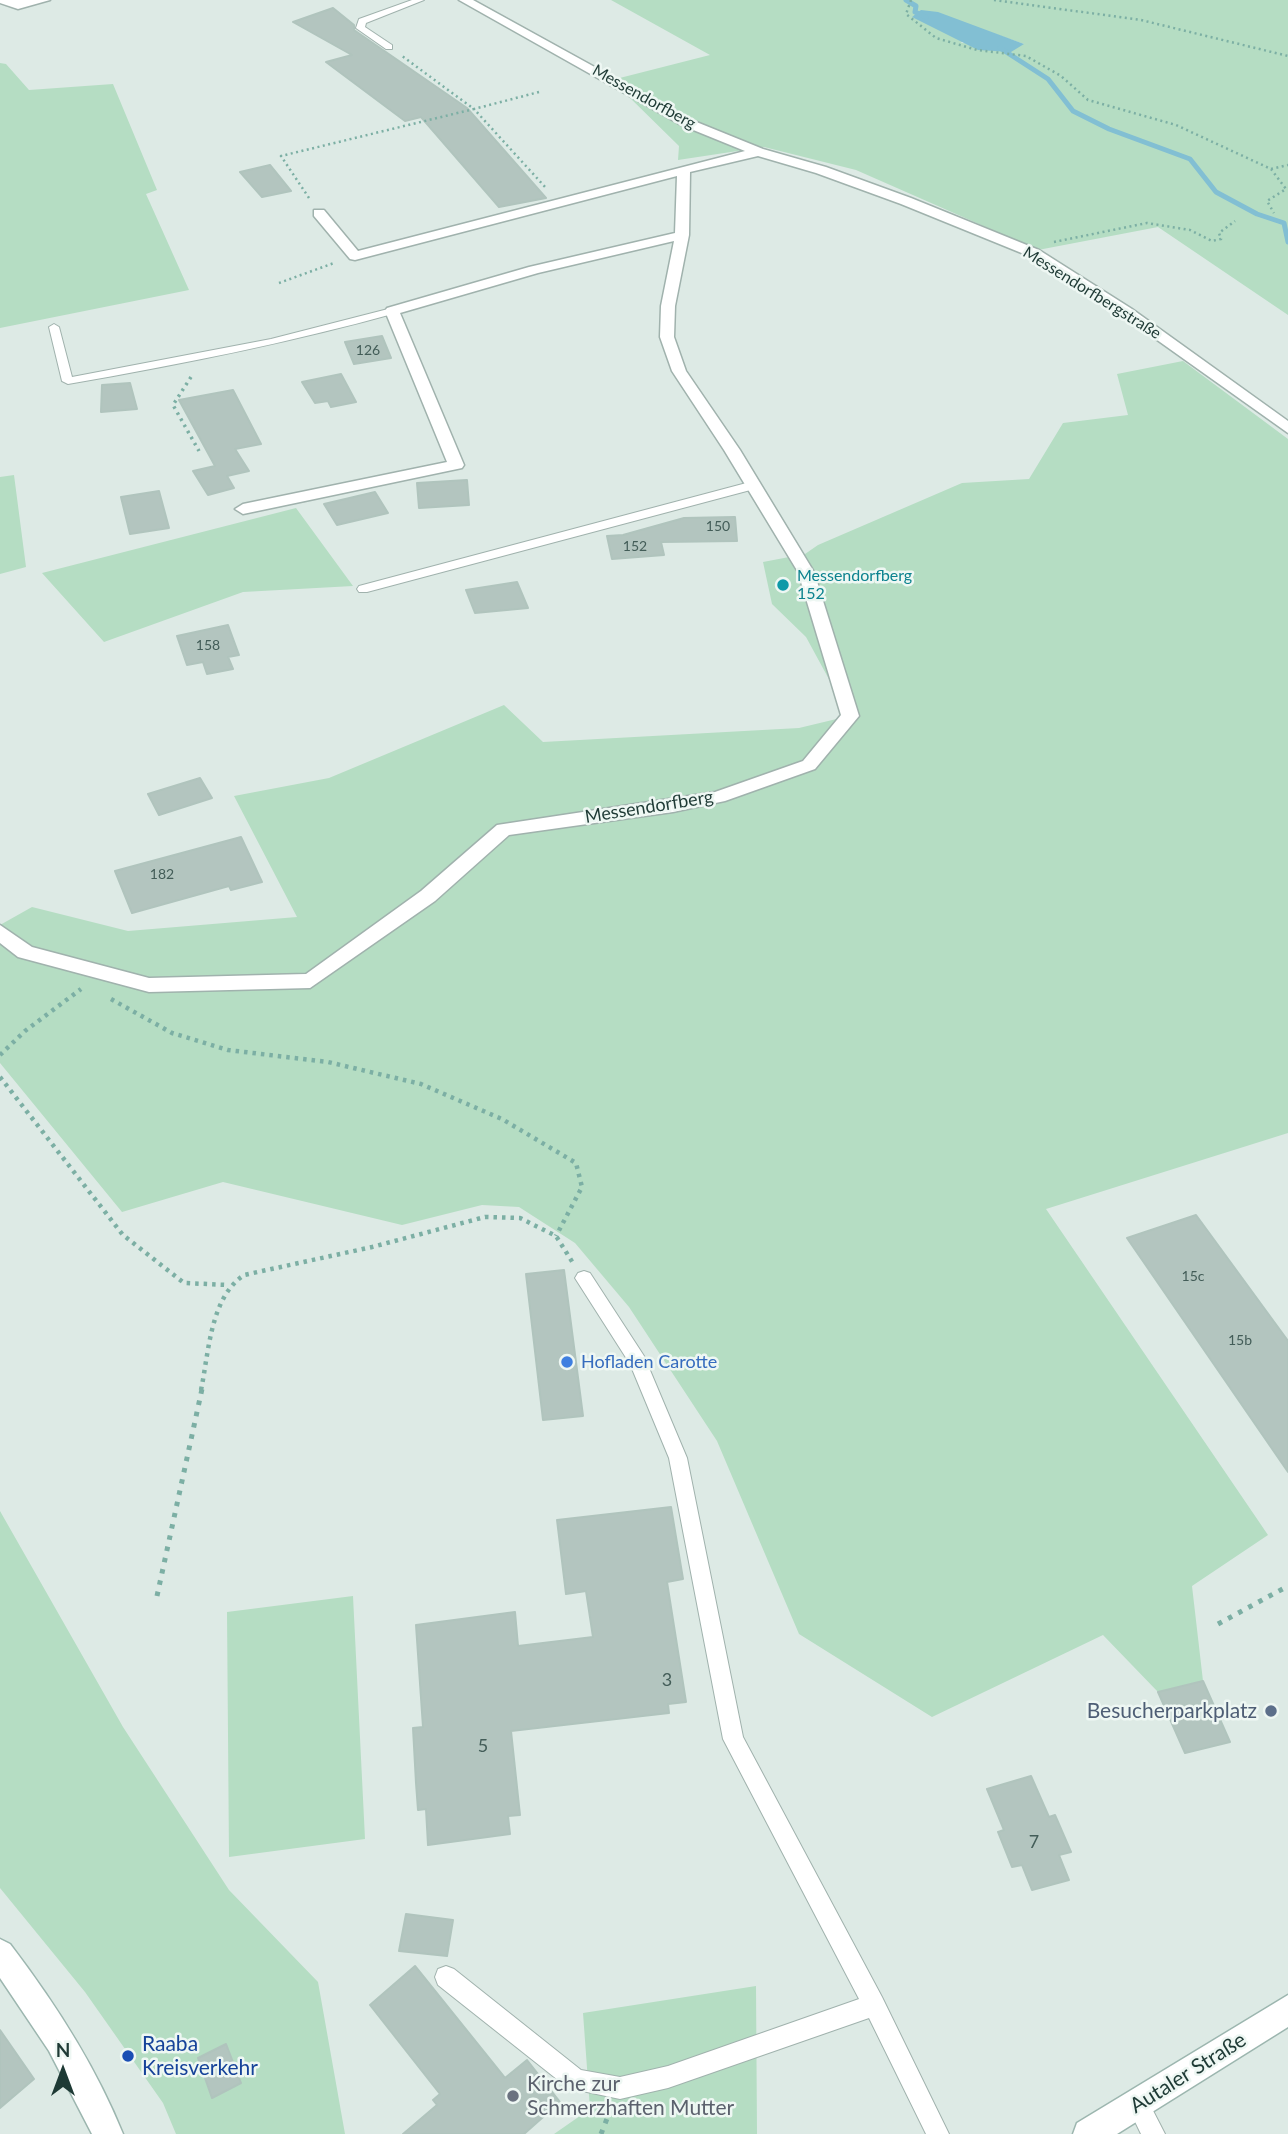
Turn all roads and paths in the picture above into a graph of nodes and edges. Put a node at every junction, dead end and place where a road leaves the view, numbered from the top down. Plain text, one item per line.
1 (3, 0) edge
2 (44, 0) edge
3 (420, 0) edge
4 (465, 0) edge
5 (911, 0) edge
6 (994, 0) edge
7 (389, 47) joint
8 (1288, 56) edge
9 (539, 92) dead end
10 (474, 109) junction
11 (758, 152) junction
12 (1288, 164) edge
13 (1271, 169) junction
14 (684, 170) junction
15 (576, 198) junction
16 (319, 213) joint
17 (1274, 213) dead end
18 (1235, 221) dead end
19 (682, 235) junction
20 (1024, 249) junction
21 (355, 256) junction
22 (279, 283) dead end
23 (392, 311) junction
24 (54, 327) dead end
25 (223, 354) junction
26 (1288, 428) edge
27 (199, 452) dead end
28 (754, 485) junction
29 (243, 509) dead end
30 (363, 589) dead end
31 (0, 932) edge
32 (103, 973) junction
33 (86, 985) junction
34 (0, 1055) edge
35 (0, 1077) edge
36 (556, 1236) junction
37 (584, 1278) joint
38 (229, 1285) junction
39 (1288, 1586) edge
40 (156, 1596) dead end
41 (1218, 1624) dead end
42 (0, 1954) edge
43 (446, 1977) dead end
44 (874, 2005) junction
45 (1288, 2010) edge
46 (1138, 2105) junction
47 (108, 2134) edge
48 (938, 2134) edge
49 (1088, 2134) edge
50 (1154, 2134) edge

1 - 2 street
3 - 7 lane
4 - 11 street, Messendorfberg
5 - 13 path
6 - 8 path
7 - 10 path
9 - 10 path
10 - 15 path
10 - 16 path
11 - 14 street
11 - 20 street, Messendorfbergstraße
12 - 13 path
13 - 17 path
14 - 15 street
14 - 19 street, Messendorfberg
15 - 21 street
16 - 21 street
18 - 20 path
19 - 23 street
19 - 28 street, Messendorfberg
20 - 26 street, Messendorfbergstraße
21 - 22 path
23 - 25 lane
23 - 29 street
24 - 25 lane
25 - 27 path
28 - 30 lane
28 - 32 street, Messendorfberg
31 - 32 street, Messendorfberg
32 - 33 path
33 - 34 path
33 - 36 path
35 - 38 path
36 - 37 path
36 - 38 path
37 - 44 lane
38 - 40 path
39 - 41 path
42 - 47 street
43 - 44 lane
44 - 48 lane
45 - 46 street, Autaler Straße
46 - 49 street, Autaler Straße
46 - 50 lane

